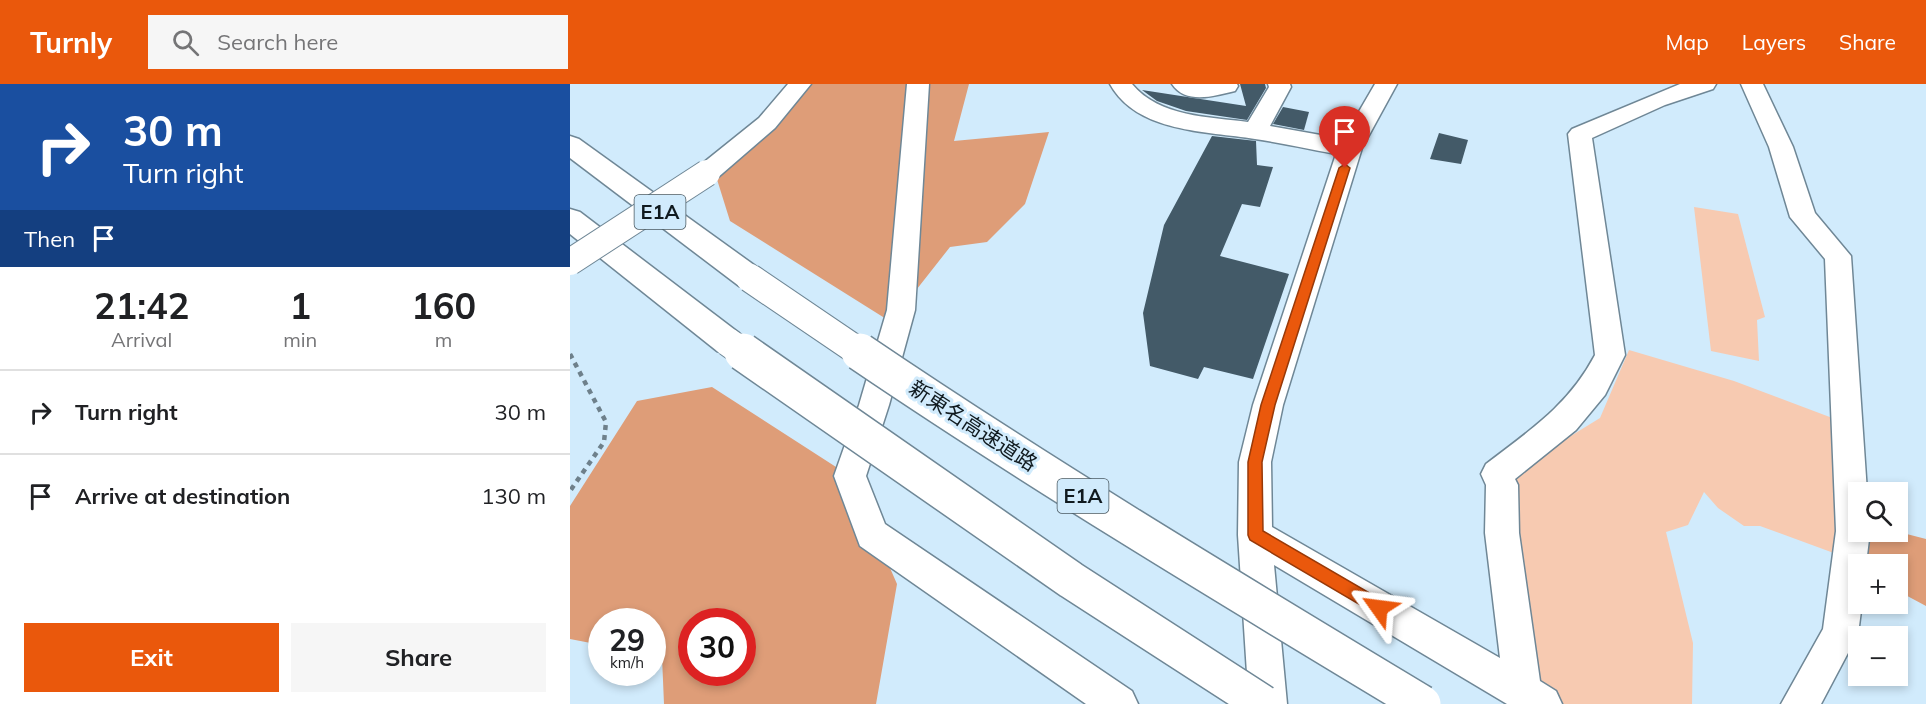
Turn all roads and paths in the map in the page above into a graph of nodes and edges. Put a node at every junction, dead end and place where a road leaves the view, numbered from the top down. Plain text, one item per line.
1 (800, 84) edge
2 (918, 84) edge
3 (1121, 84) edge
4 (1183, 84) edge
5 (1226, 84) edge
6 (1279, 84) edge
7 (1386, 84) edge
8 (1705, 84) edge
9 (1752, 84) edge
10 (1255, 131) junction
11 (570, 145) edge
12 (1350, 148) junction
13 (570, 219) edge
14 (570, 262) edge
15 (570, 354) edge
16 (570, 490) edge
17 (1255, 535) junction
18 (1533, 698) edge
19 (1119, 704) edge
20 (1263, 704) edge
21 (1268, 704) edge
22 (1422, 704) edge
23 (1800, 704) edge

1 - 14 street, bridge
2 - 19 street
3 - 10 street
4 - 5 street
6 - 10 street
7 - 12 street
8 - 18 street
9 - 23 street
10 - 12 street
11 - 22 highway, 新東名高速道路 / E1A, bridge
12 - 17 street
13 - 20 highway, bridge
15 - 16 path
17 - 18 street
17 - 21 street

